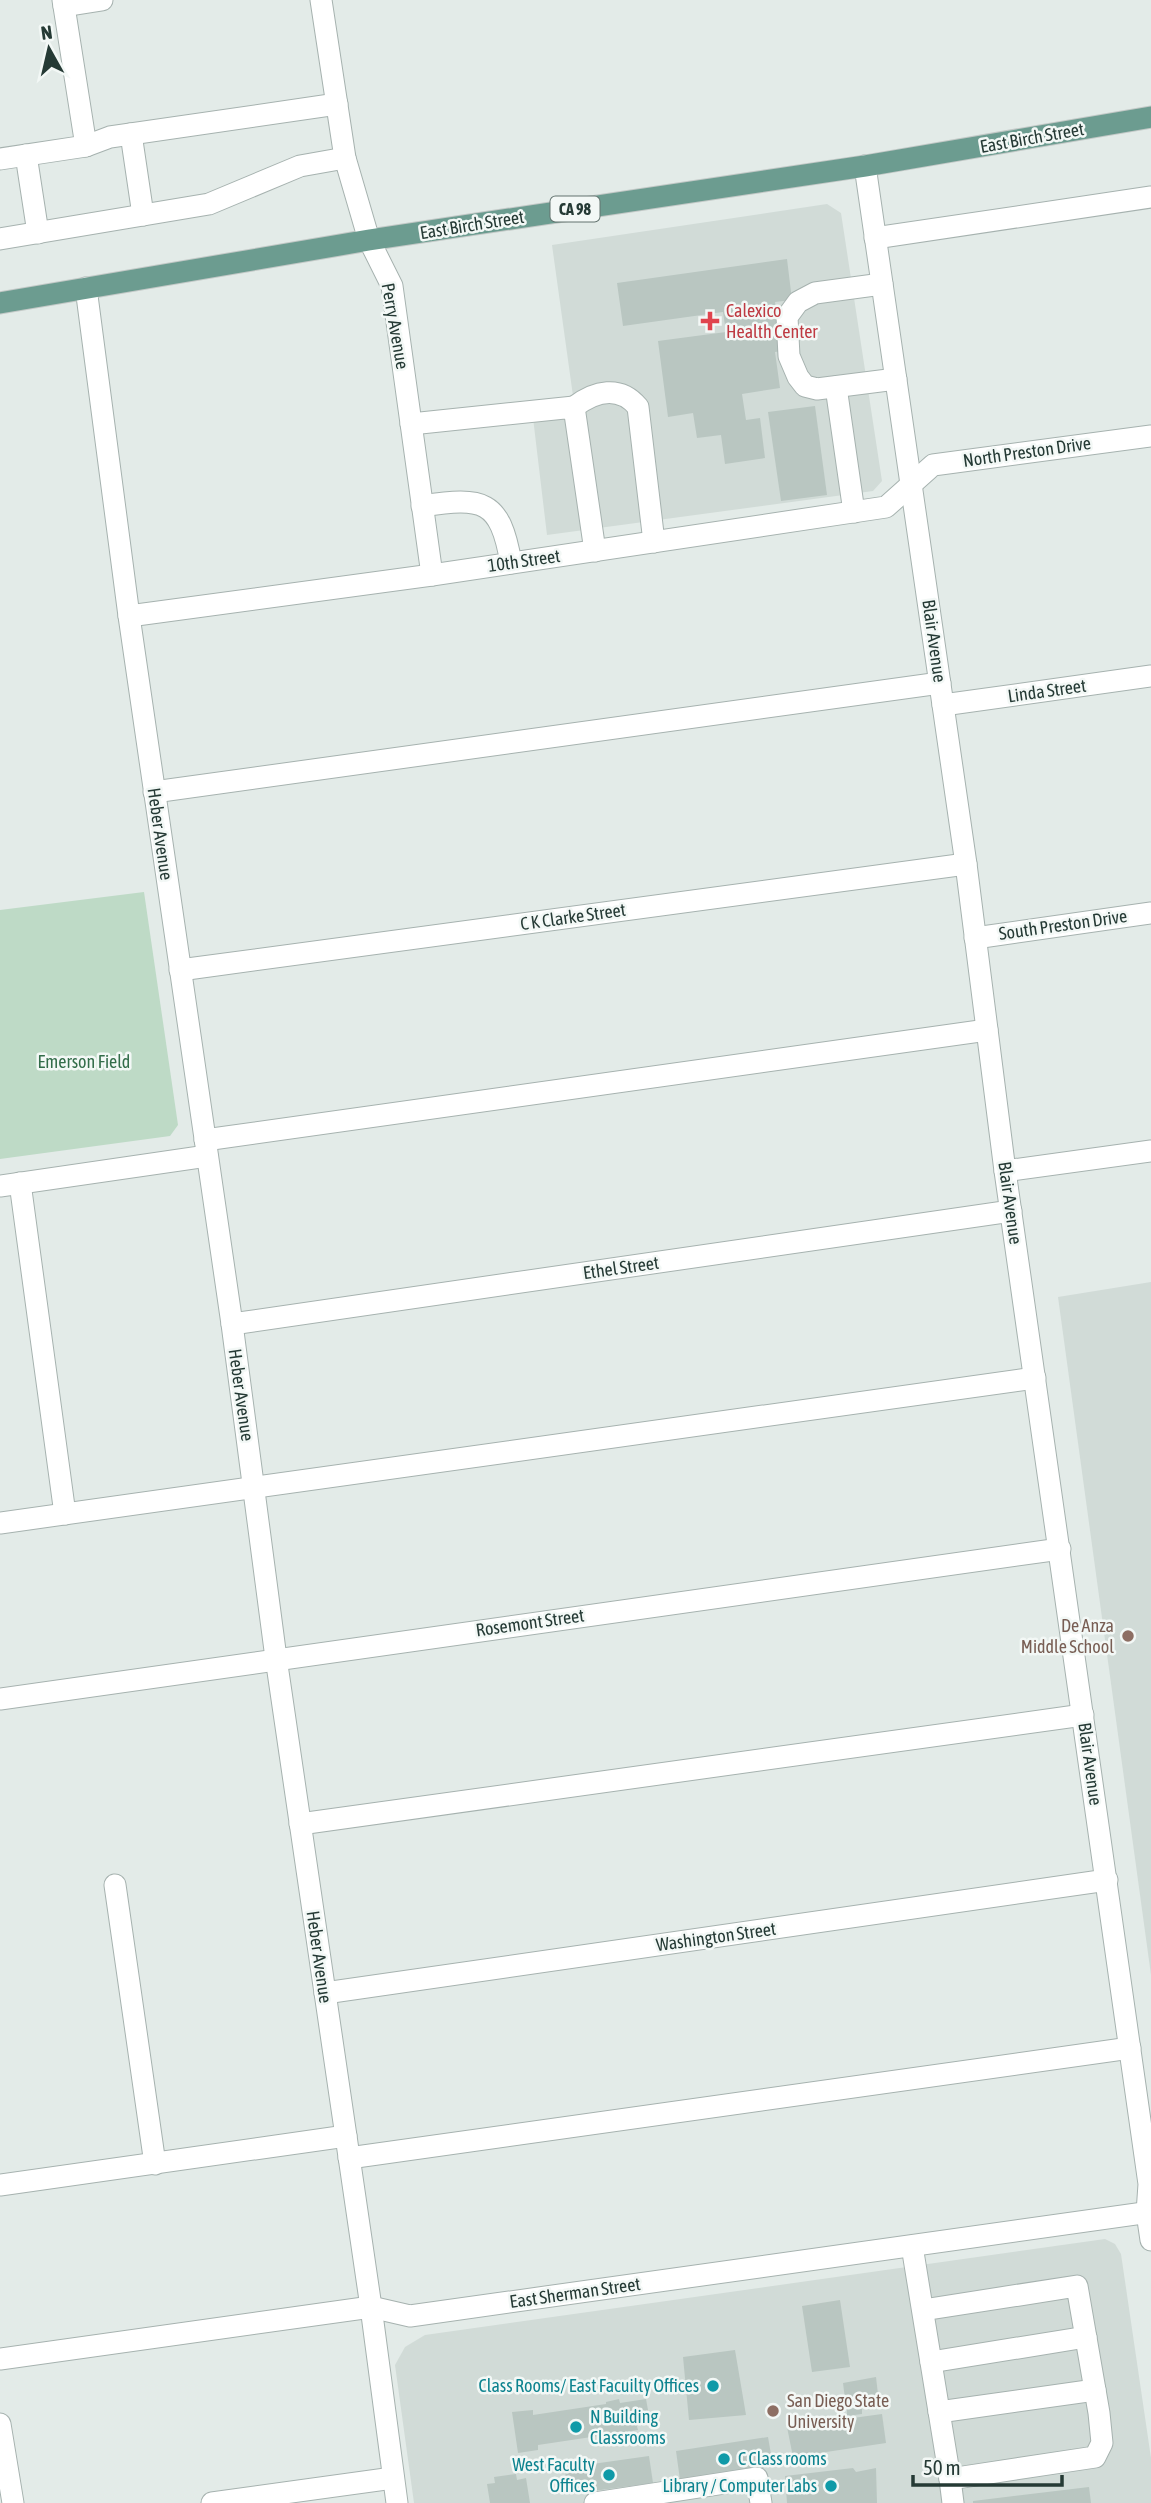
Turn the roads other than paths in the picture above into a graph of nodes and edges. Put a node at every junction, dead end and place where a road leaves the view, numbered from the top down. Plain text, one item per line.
1 (102, 0) edge
2 (321, 0) edge
3 (63, 3) edge
4 (337, 104) junction
5 (1151, 117) edge
6 (131, 134) junction
7 (86, 146) junction
8 (26, 155) junction
9 (345, 158) junction
10 (0, 159) edge
11 (865, 166) junction
12 (1151, 197) edge
13 (144, 215) junction
14 (38, 233) junction
15 (876, 238) junction
16 (0, 239) edge
17 (369, 240) junction
18 (882, 284) junction
19 (86, 288) junction
20 (0, 303) edge
21 (896, 379) junction
22 (836, 387) junction
23 (574, 407) junction
24 (411, 424) junction
25 (1151, 436) edge
26 (911, 484) junction
27 (422, 506) junction
28 (854, 512) junction
29 (654, 542) junction
30 (596, 551) junction
31 (512, 563) junction
32 (432, 575) junction
33 (129, 616) junction
34 (1151, 676) edge
35 (940, 683) junction
36 (943, 705) junction
37 (154, 793) junction
38 (966, 864) junction
39 (1151, 913) edge
40 (975, 938) junction
41 (180, 970) junction
42 (987, 1030) junction
43 (206, 1148) junction
44 (1151, 1151) edge
45 (1005, 1171) junction
46 (10, 1185) edge
47 (1011, 1211) junction
48 (232, 1324) junction
49 (1035, 1378) junction
50 (253, 1488) junction
51 (65, 1514) junction
52 (0, 1523) edge
53 (1060, 1549) junction
54 (276, 1658) junction
55 (0, 1699) edge
56 (1083, 1716) junction
57 (300, 1824) junction
58 (1107, 1881) junction
59 (115, 1885) dead end
60 (325, 1993) junction
61 (1130, 2048) junction
62 (346, 2136) junction
63 (349, 2158) junction
64 (155, 2164) junction
65 (0, 2185) edge
66 (1149, 2213) edge
67 (1151, 2240) edge
68 (912, 2246) junction
69 (371, 2307) junction
70 (923, 2310) junction
71 (1086, 2337) junction
72 (0, 2358) edge
73 (931, 2362) junction
74 (1095, 2390) junction
75 (939, 2412) junction
76 (0, 2424) edge
77 (393, 2478) junction
78 (950, 2479) junction
79 (13, 2503) edge
80 (212, 2503) edge
81 (397, 2503) edge
82 (595, 2503) edge
83 (761, 2503) edge
84 (953, 2503) edge

1 - 3 street
2 - 4 street, Perry Avenue
3 - 7 street
4 - 6 street
4 - 9 street, Perry Avenue
5 - 11 main road, East Birch Street / CA 98
6 - 7 street
6 - 13 street
7 - 8 street
8 - 10 street
8 - 14 street
9 - 13 street
9 - 17 street, Perry Avenue
11 - 15 street, Blair Avenue
11 - 17 main road, East Birch Street / CA 98
12 - 15 street
13 - 14 street
14 - 16 street
15 - 18 street, Blair Avenue
17 - 19 main road, East Birch Street / CA 98
17 - 24 street, Perry Avenue
18 - 21 street, Blair Avenue
18 - 22 street
19 - 20 main road, East Birch Street / CA 98
19 - 33 street, Heber Avenue
21 - 22 street
21 - 26 street, Blair Avenue
22 - 28 street
23 - 24 street
23 - 29 street
23 - 30 street
24 - 27 street, Perry Avenue
25 - 26 street, North Preston Drive
26 - 28 street, 10th Street
26 - 35 street, Blair Avenue
27 - 31 street
27 - 32 street, Perry Avenue
28 - 29 street, 10th Street
29 - 30 street, 10th Street
30 - 31 street, 10th Street
31 - 32 street, 10th Street
32 - 33 street, 10th Street
33 - 37 street, Heber Avenue
34 - 36 street, Linda Street
35 - 36 street, Blair Avenue
35 - 37 street
36 - 38 street, Blair Avenue
37 - 41 street, Heber Avenue
38 - 40 street, Blair Avenue
38 - 41 street, C K Clarke Street
39 - 40 street, South Preston Drive
40 - 42 street, Blair Avenue
41 - 43 street, Heber Avenue
42 - 43 street
42 - 45 street, Blair Avenue
43 - 46 street
43 - 48 street, Heber Avenue
44 - 45 street
45 - 47 street, Blair Avenue
46 - 51 street
47 - 48 street, Ethel Street
47 - 49 street, Blair Avenue
48 - 50 street, Heber Avenue
49 - 50 street
49 - 53 street, Blair Avenue
50 - 51 street
50 - 54 street, Heber Avenue
51 - 52 street
53 - 54 street, Rosemont Street
53 - 56 street, Blair Avenue
54 - 55 street, Rosemont Street
54 - 57 street, Heber Avenue
56 - 57 street
56 - 58 street, Blair Avenue
57 - 60 street, Heber Avenue
58 - 60 street, Washington Street
58 - 61 street, Blair Avenue
59 - 64 street
60 - 62 street, Heber Avenue
61 - 63 street
61 - 66 street, Blair Avenue
62 - 63 street, Heber Avenue
62 - 64 street
63 - 69 street, Heber Avenue
64 - 65 street
66 - 67 street, Blair Avenue
66 - 68 street, East Sherman Street
68 - 69 street, East Sherman Street
68 - 70 street
69 - 72 street, East Sherman Street
69 - 77 street, Heber Avenue
70 - 71 street
70 - 73 street
71 - 73 street
71 - 74 street
73 - 75 street
74 - 75 street
74 - 78 street
75 - 78 street
76 - 79 street
77 - 80 street
77 - 81 street, Heber Avenue
78 - 84 street
82 - 83 street

